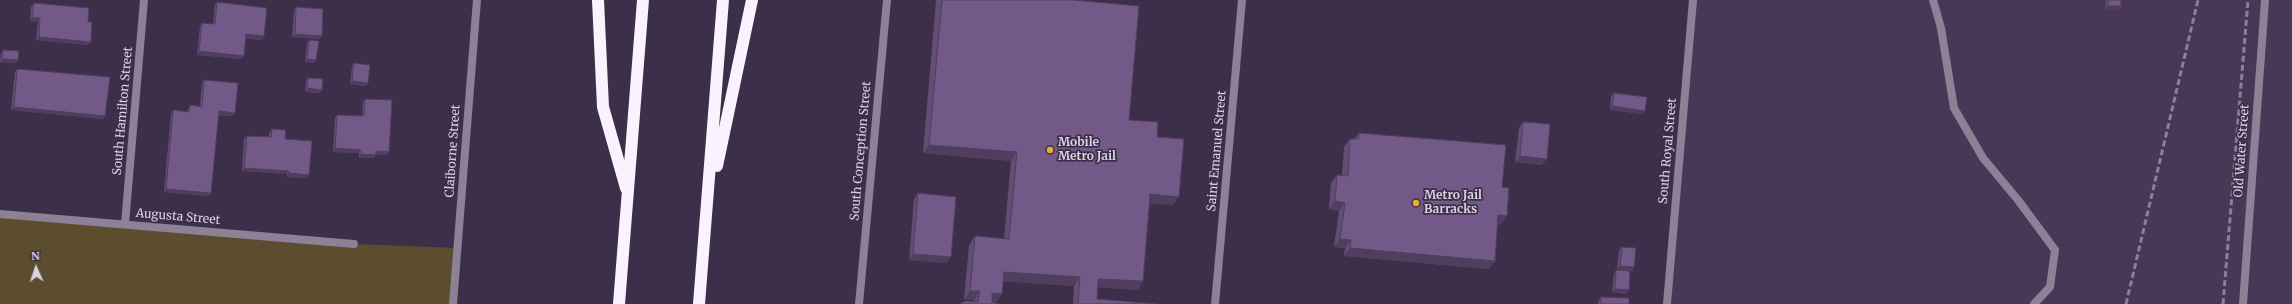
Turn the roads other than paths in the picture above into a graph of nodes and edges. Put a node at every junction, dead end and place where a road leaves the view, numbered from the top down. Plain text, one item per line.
1 (144, 0) edge
2 (477, 0) edge
3 (598, 0) edge
4 (643, 0) edge
5 (724, 0) edge
6 (752, 0) edge
7 (887, 0) edge
8 (1242, 0) edge
9 (1693, 0) edge
10 (1932, 0) edge
11 (2265, 0) edge
12 (628, 196) junction
13 (0, 214) edge
14 (707, 215) junction
15 (125, 224) junction
16 (354, 244) dead end
17 (453, 304) edge
18 (619, 304) edge
19 (699, 304) edge
20 (860, 304) edge
21 (1215, 304) edge
22 (1667, 304) edge
23 (2034, 304) edge
24 (2243, 304) edge

1 - 15 street, South Hamilton Street
2 - 17 street, Claiborne Street
3 - 12 highway
4 - 12 highway
5 - 14 highway
6 - 14 highway
7 - 20 street, South Conception Street
8 - 21 street, Saint Emanuel Street
9 - 22 street, South Royal Street
10 - 23 street
11 - 24 street, Old Water Street
12 - 18 highway
13 - 15 street, Augusta Street
14 - 19 highway
15 - 16 street, Augusta Street

